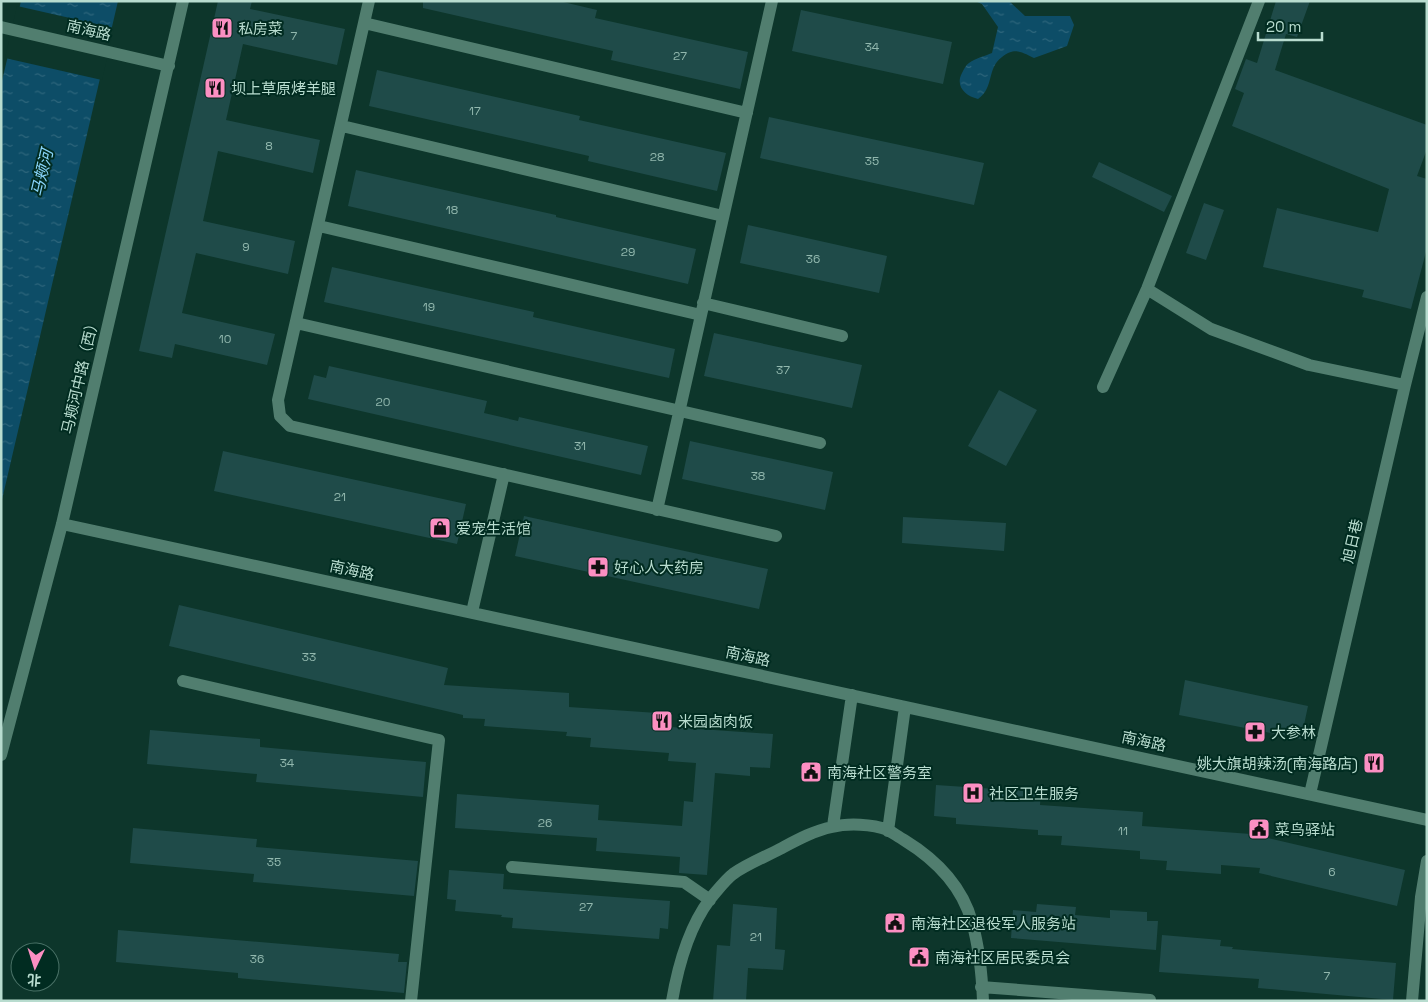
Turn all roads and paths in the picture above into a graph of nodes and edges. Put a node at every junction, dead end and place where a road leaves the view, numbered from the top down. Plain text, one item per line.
1 (183, 1) edge
2 (369, 1) edge
3 (772, 1) edge
4 (1259, 1) edge
5 (364, 23) junction
6 (1, 27) edge
7 (169, 66) junction
8 (746, 113) junction
9 (342, 126) junction
10 (723, 216) junction
11 (319, 226) junction
12 (1147, 289) junction
13 (1427, 297) edge
14 (702, 309) junction
15 (296, 323) junction
16 (842, 336) dead end
17 (1405, 385) junction
18 (1103, 387) dead end
19 (679, 410) junction
20 (820, 443) dead end
21 (504, 474) junction
22 (657, 510) junction
23 (62, 524) junction
24 (776, 536) dead end
25 (472, 612) junction
26 (184, 681) dead end
27 (852, 695) junction
28 (905, 707) junction
29 (1, 755) edge
30 (1310, 794) junction
31 (1427, 820) edge
32 (833, 826) junction
33 (888, 830) junction
34 (1427, 861) edge
35 (512, 867) dead end
36 (710, 900) junction
37 (982, 987) junction
38 (1150, 1000) edge
39 (412, 1001) edge
40 (672, 1001) edge
41 (983, 1001) edge
42 (1412, 1001) edge

1 - 7 street, 马颊河中路（西）
2 - 5 street
3 - 8 street
4 - 12 street
5 - 8 street
5 - 9 street
6 - 7 street, 南海路
7 - 23 street, 马颊河中路（西）
8 - 10 street
9 - 10 street
9 - 11 street
10 - 14 street
11 - 14 street
11 - 15 street
12 - 17 street
12 - 18 street
13 - 17 street, 旭日巷
14 - 16 street
14 - 19 street
15 - 19 street
15 - 21 street
17 - 30 street, 旭日巷
19 - 20 street
19 - 22 street
21 - 22 street
21 - 25 street
22 - 24 street
23 - 25 street, 南海路
23 - 29 street, 马颊河中路（西）
25 - 27 street, 南海路
26 - 39 street
27 - 28 street, 南海路
27 - 32 street
28 - 30 street, 南海路
28 - 33 street
30 - 31 street, 南海路
32 - 33 street
32 - 36 street
33 - 37 street
34 - 42 street
35 - 36 street
36 - 40 street
37 - 38 street
37 - 41 street

